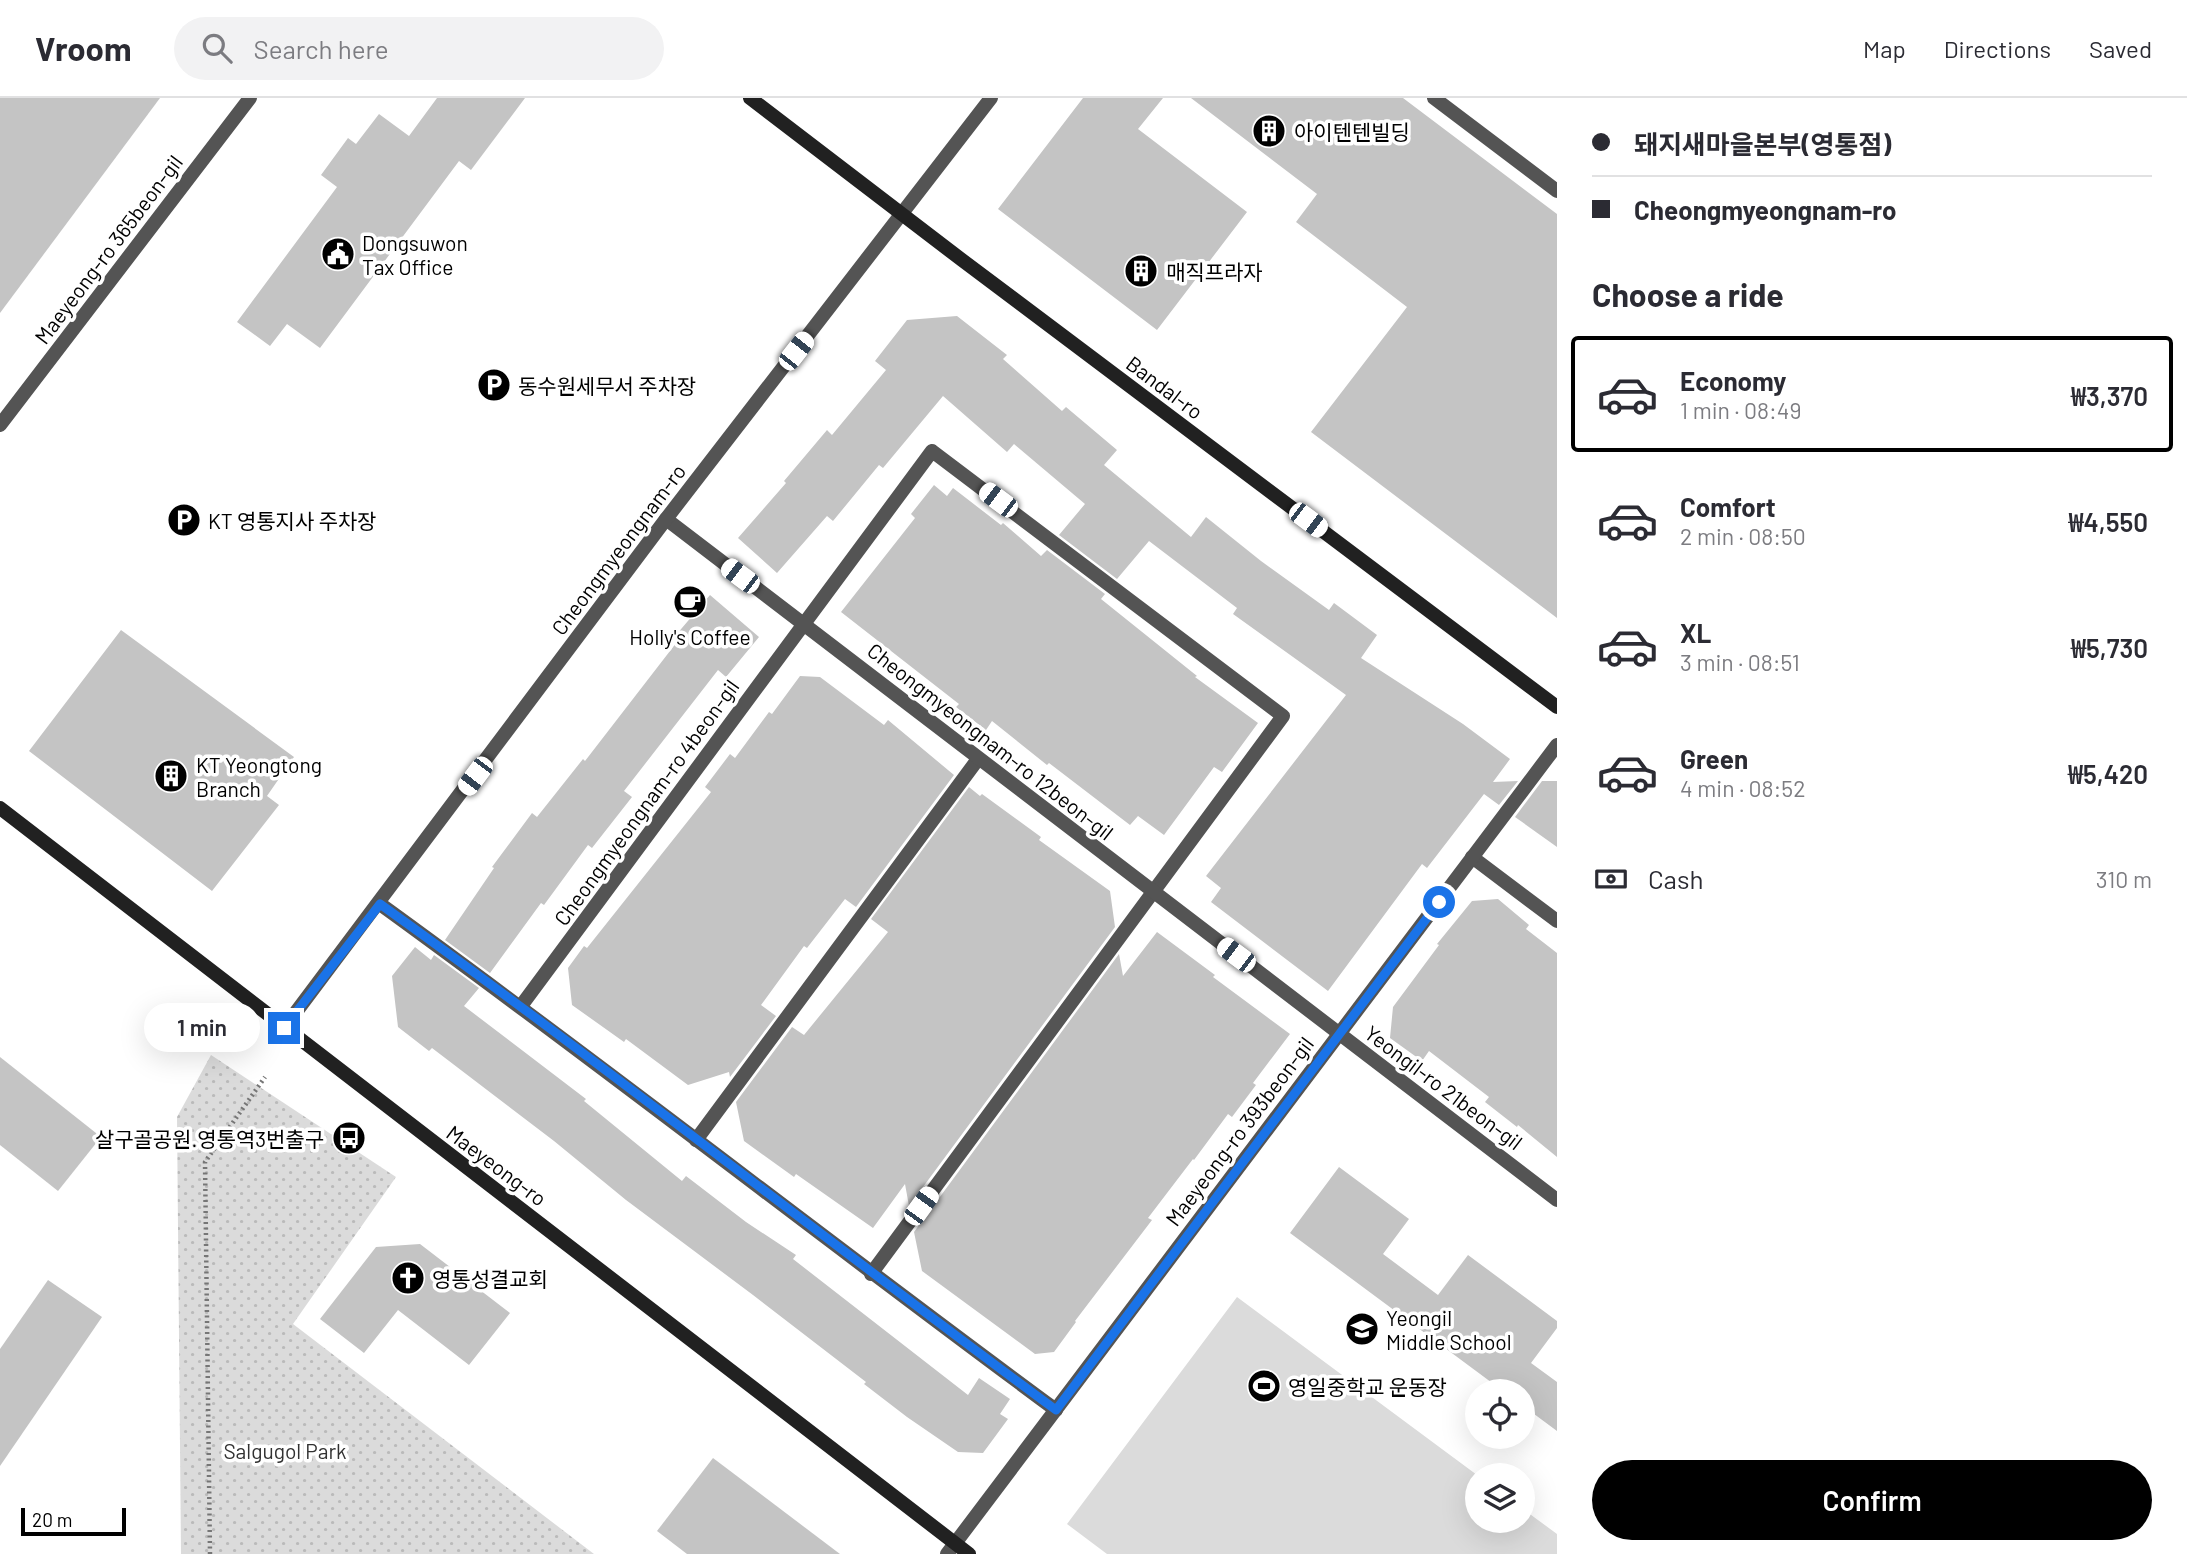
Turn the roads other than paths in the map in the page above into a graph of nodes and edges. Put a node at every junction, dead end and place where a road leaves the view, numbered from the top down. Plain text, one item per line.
1 (250, 98) edge
2 (750, 98) edge
3 (991, 98) edge
4 (1434, 98) edge
5 (1557, 191) edge
6 (902, 213) junction
7 (0, 425) edge
8 (666, 519) junction
9 (804, 623) junction
10 (1557, 707) edge
11 (1557, 745) edge
12 (978, 759) junction
13 (0, 808) edge
14 (1472, 858) junction
15 (1153, 892) junction
16 (380, 904) junction
17 (1557, 921) edge
18 (521, 1006) junction
19 (284, 1028) junction
20 (1339, 1034) junction
21 (696, 1140) junction
22 (1557, 1200) edge
23 (871, 1274) junction
24 (1056, 1410) junction
25 (951, 1548) edge
26 (969, 1554) edge

1 - 7 street, Maeyeong-ro 365beon-gil
2 - 6 street, Bandal-ro
3 - 6 street, Cheongmyeongnam-ro
4 - 5 street
6 - 8 street, Cheongmyeongnam-ro
6 - 10 street, Bandal-ro
8 - 9 street, Cheongmyeongnam-ro 12beon-gil
8 - 16 street, Cheongmyeongnam-ro
9 - 12 street, Cheongmyeongnam-ro 12beon-gil
9 - 15 street
9 - 18 street, Cheongmyeongnam-ro 4beon-gil
11 - 14 street, Maeyeong-ro 393beon-gil
12 - 15 street, Cheongmyeongnam-ro 12beon-gil
12 - 21 street
13 - 19 street, Maeyeong-ro
14 - 17 street
14 - 20 street, Maeyeong-ro 393beon-gil
15 - 20 street, Cheongmyeongnam-ro 12beon-gil
15 - 23 street
16 - 18 street
16 - 19 street, Cheongmyeongnam-ro
18 - 21 street
19 - 25 street, Maeyeong-ro
20 - 22 street, Yeongil-ro 21beon-gil
20 - 24 street, Maeyeong-ro 393beon-gil
21 - 23 street
23 - 24 street
24 - 25 street, Maeyeong-ro 393beon-gil
25 - 26 street, Maeyeong-ro

